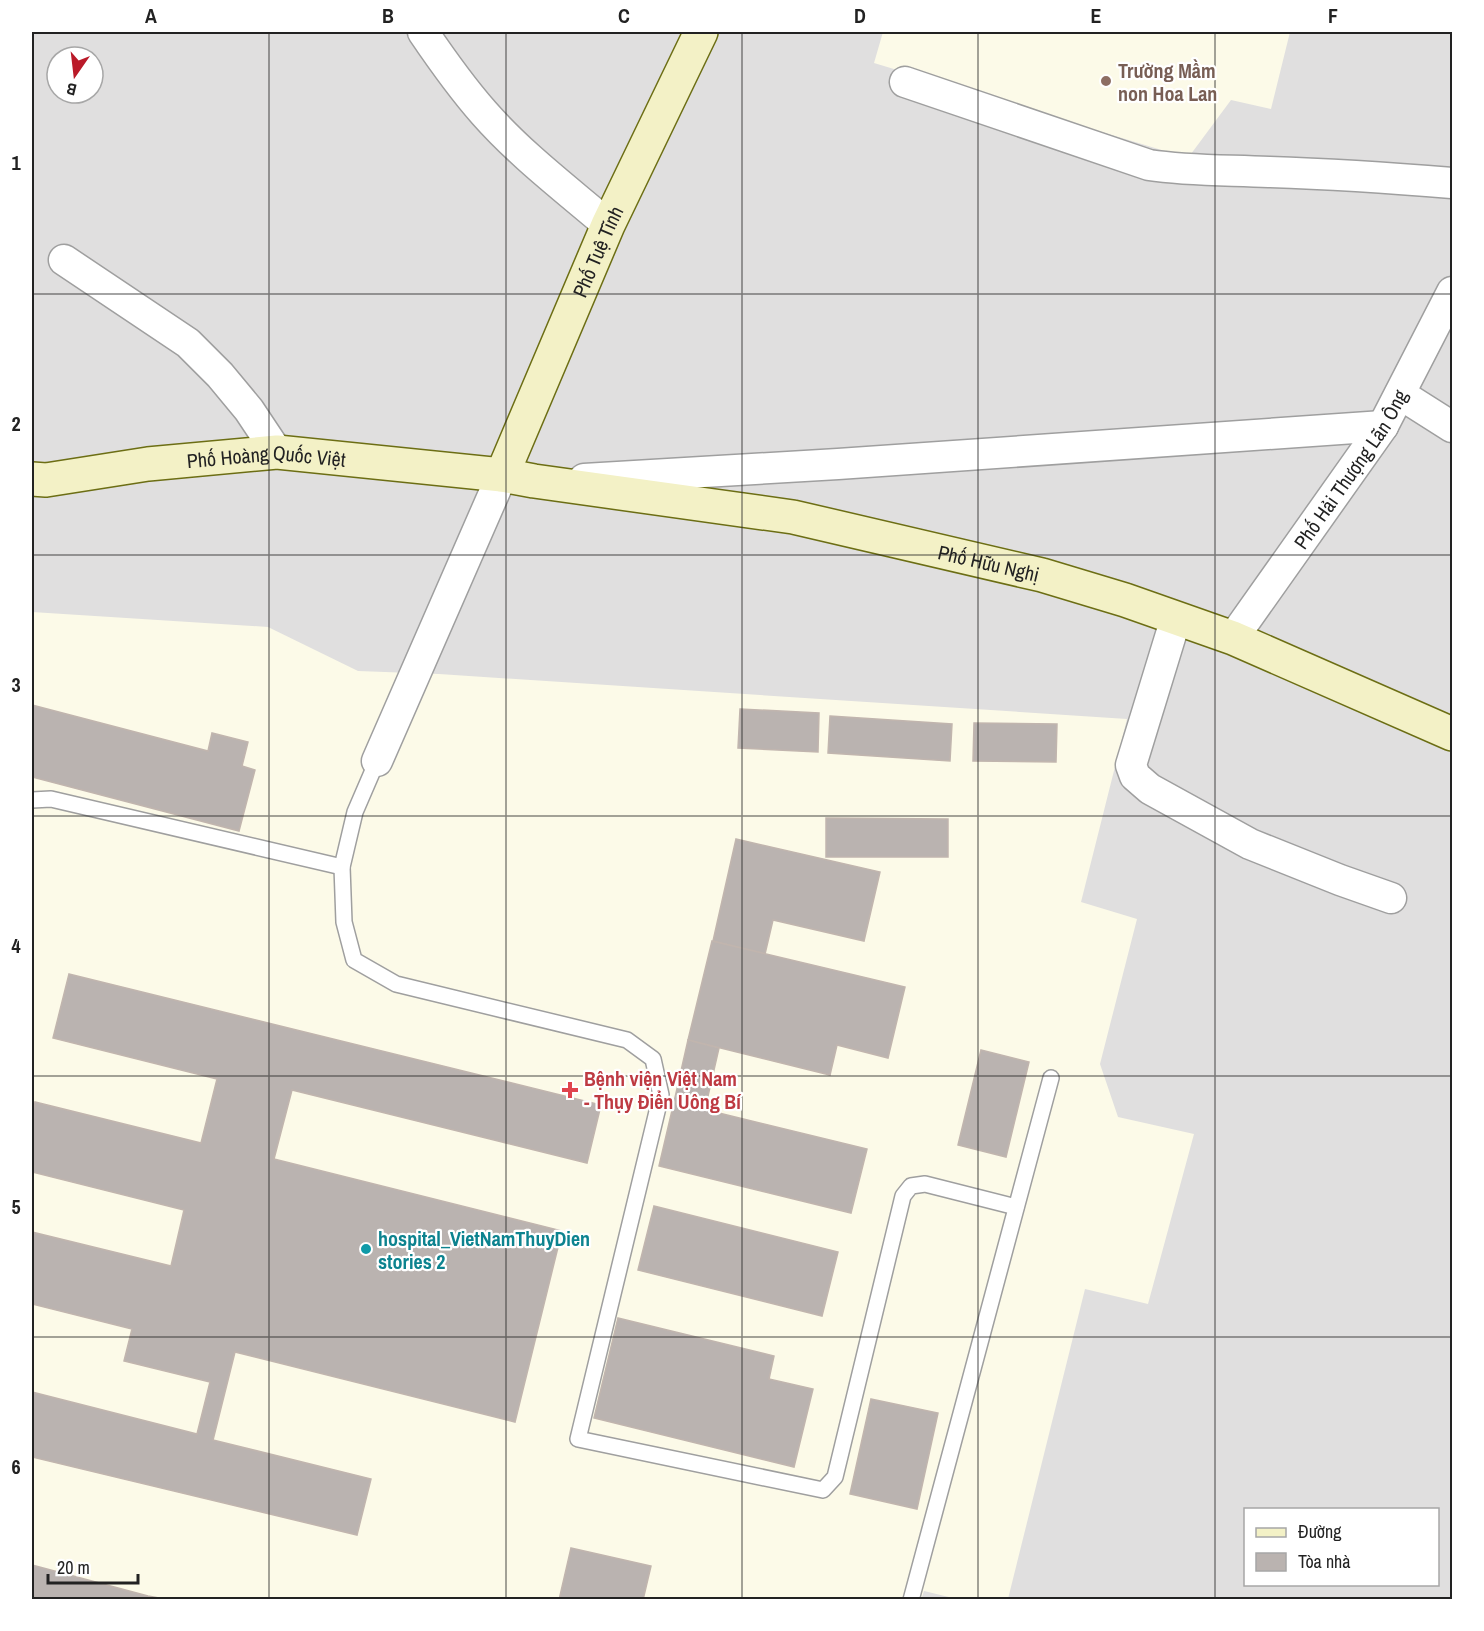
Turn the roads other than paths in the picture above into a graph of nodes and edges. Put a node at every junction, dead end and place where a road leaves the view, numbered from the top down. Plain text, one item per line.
1 (423, 32) edge
2 (701, 32) edge
3 (905, 82) dead end
4 (1452, 183) edge
5 (608, 225) junction
6 (64, 260) dead end
7 (1452, 292) edge
8 (1400, 394) junction
9 (1383, 426) junction
10 (1452, 427) edge
11 (277, 452) junction
12 (502, 475) junction
13 (534, 481) junction
14 (36, 485) edge
15 (1176, 618) junction
16 (1233, 638) junction
17 (1452, 734) edge
18 (377, 761) joint
19 (32, 800) edge
20 (342, 867) junction
21 (1391, 898) dead end
22 (1051, 1078) dead end
23 (1016, 1207) junction
24 (911, 1599) edge

1 - 5 street
2 - 5 main road, Phố Tuệ Tĩnh
3 - 4 street
5 - 12 main road, Phố Tuệ Tĩnh
6 - 11 street
7 - 8 street, Phố Hải Thượng Lãn Ông
8 - 9 street, Phố Hải Thượng Lãn Ông
8 - 10 street
9 - 13 street
9 - 16 street, Phố Hải Thượng Lãn Ông
11 - 12 main road, Phố Hoàng Quốc Việt
11 - 14 main road, Phố Hoàng Quốc Việt
12 - 13 main road, Phố Hữu Nghị
12 - 18 street
13 - 15 main road, Phố Hữu Nghị
15 - 16 main road, Phố Hữu Nghị
15 - 21 street
16 - 17 main road, Phố Hữu Nghị
18 - 20 lane
19 - 20 lane
20 - 23 lane
22 - 23 lane
23 - 24 lane

